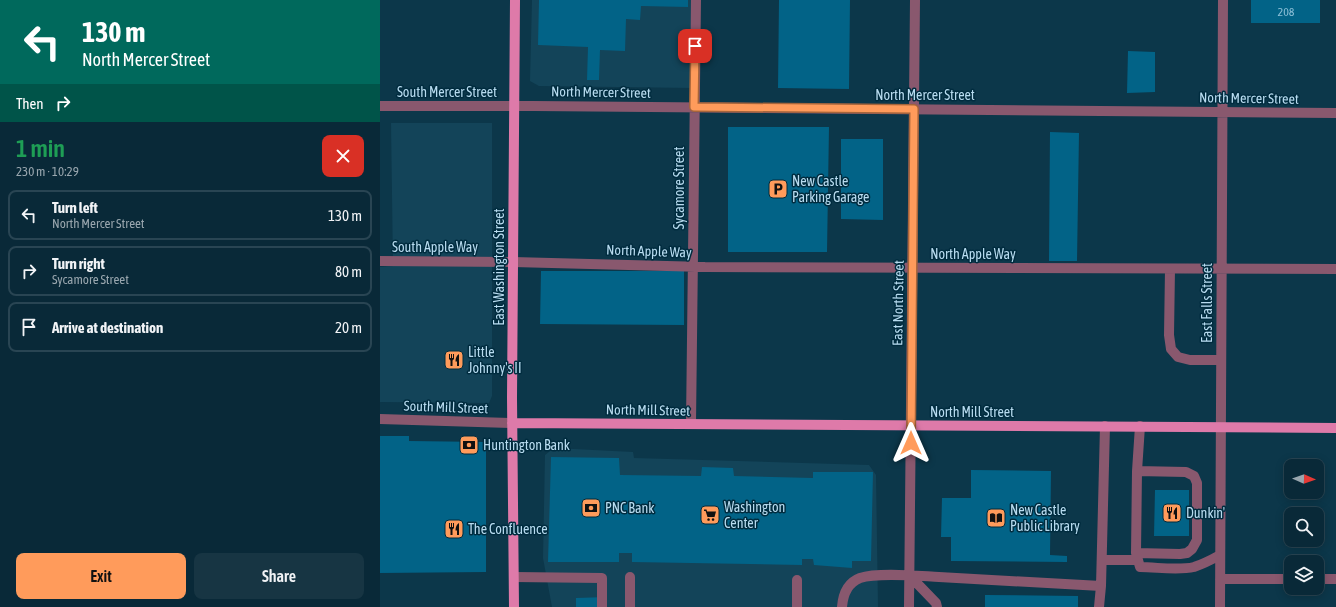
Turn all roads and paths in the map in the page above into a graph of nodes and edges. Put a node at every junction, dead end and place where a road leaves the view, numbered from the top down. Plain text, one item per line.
1 (515, 0) edge
2 (696, 0) edge
3 (915, 0) edge
4 (1223, 0) edge
5 (380, 106) edge
6 (515, 106) junction
7 (694, 107) junction
8 (914, 109) junction
9 (1222, 112) junction
10 (1336, 113) edge
11 (380, 261) edge
12 (513, 262) junction
13 (692, 267) junction
14 (912, 268) junction
15 (1221, 268) junction
16 (1170, 269) junction
17 (1336, 269) edge
18 (1221, 360) junction
19 (380, 419) edge
20 (512, 423) junction
21 (691, 424) junction
22 (911, 426) junction
23 (1105, 426) junction
24 (1140, 426) junction
25 (1220, 428) junction
26 (1336, 428) edge
27 (1137, 471) junction
28 (1220, 555) junction
29 (1137, 557) junction
30 (1102, 560) junction
31 (910, 576) junction
32 (514, 577) junction
33 (630, 578) dead end
34 (1220, 579) junction
35 (1284, 579) edge
36 (1324, 579) edge
37 (1336, 579) edge
38 (797, 580) dead end
39 (1101, 586) junction
40 (514, 607) edge
41 (602, 607) edge
42 (630, 607) edge
43 (797, 607) edge
44 (842, 607) edge
45 (909, 607) edge
46 (937, 607) edge
47 (1099, 607) edge
48 (1220, 607) edge

1 - 6 main road, East Washington Street
2 - 7 street, Sycamore Street
3 - 8 street, East North Street
4 - 9 street, East Falls Street
5 - 6 street, South Mercer Street
6 - 7 street, North Mercer Street
6 - 12 main road, East Washington Street
7 - 8 street, North Mercer Street
7 - 13 street, Sycamore Street
8 - 9 street, North Mercer Street
8 - 14 street, East North Street
9 - 10 street, North Mercer Street
9 - 15 street, East Falls Street
11 - 12 street, South Apple Way
12 - 13 street, North Apple Way
12 - 20 main road, East Washington Street
13 - 14 street, North Apple Way
13 - 21 street, Sycamore Street
14 - 16 street, North Apple Way
14 - 22 street, East North Street
15 - 16 street, North Apple Way
15 - 17 street, North Apple Way
15 - 18 street, East Falls Street
16 - 18 street
18 - 25 street, East Falls Street
19 - 20 street, South Mill Street
20 - 21 main road, North Mill Street
20 - 32 main road, East Washington Street
21 - 22 main road, North Mill Street
22 - 23 main road, North Mill Street
22 - 31 street, East North Street
23 - 24 main road, North Mill Street
23 - 30 street
24 - 25 main road, North Mill Street
24 - 27 street
25 - 26 main road, North Mill Street
25 - 28 street, East Falls Street
27 - 29 street
27 - 29 street
28 - 29 street
28 - 34 street, East Falls Street
29 - 30 street
30 - 39 street
31 - 39 street
31 - 44 street
31 - 45 street, East North Street
31 - 46 street
32 - 40 main road, East Washington Street
32 - 41 street
33 - 42 street
34 - 35 street
34 - 48 street, East Falls Street
36 - 37 street
38 - 43 street
39 - 47 street

